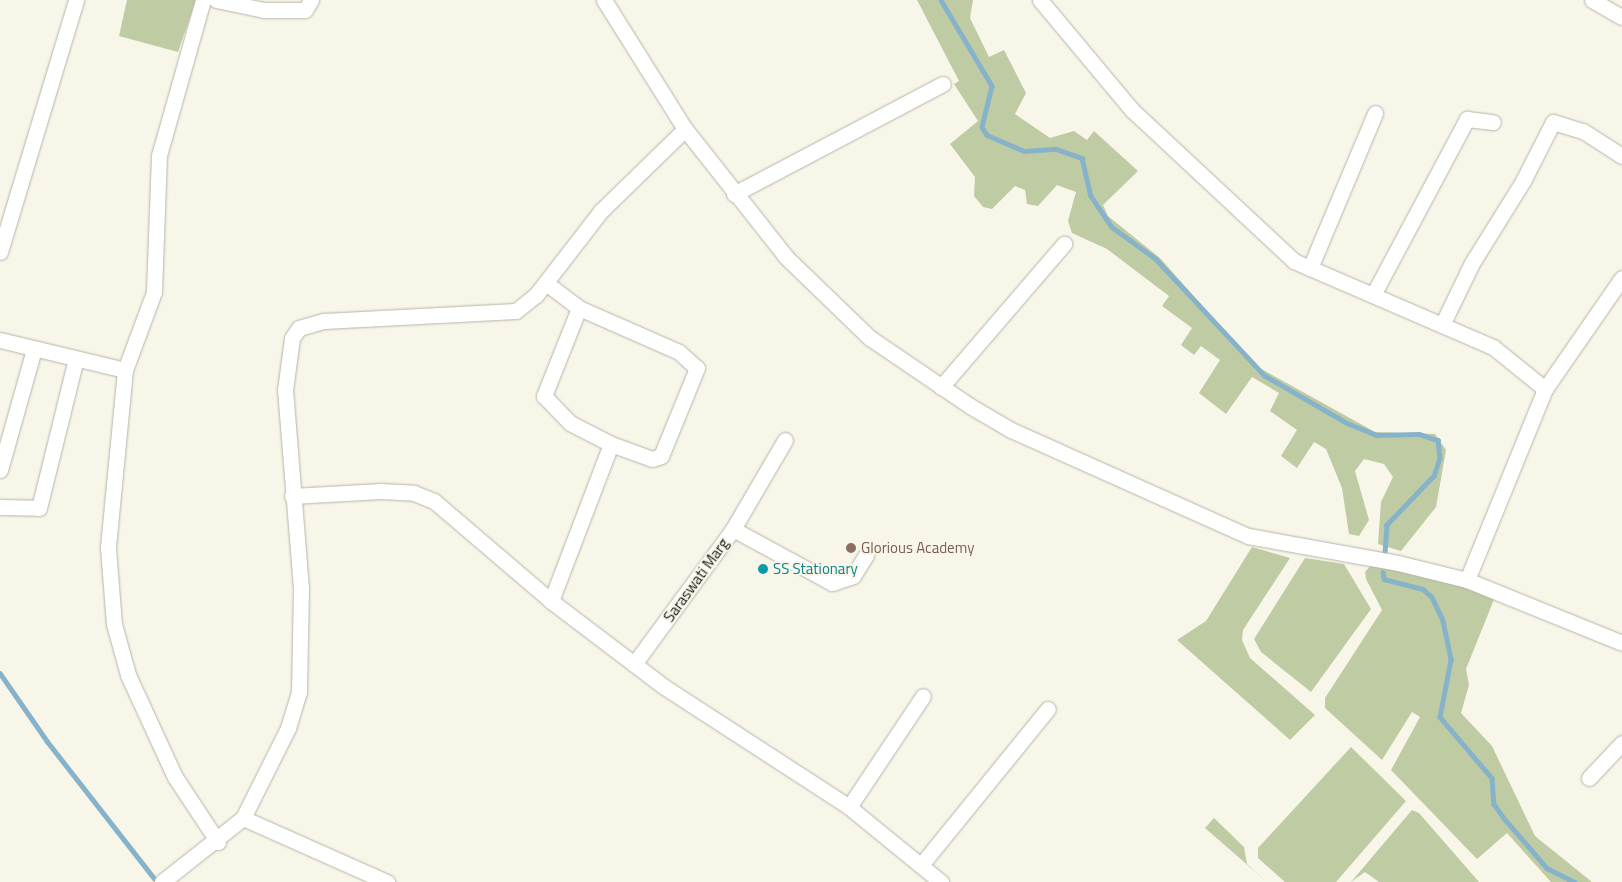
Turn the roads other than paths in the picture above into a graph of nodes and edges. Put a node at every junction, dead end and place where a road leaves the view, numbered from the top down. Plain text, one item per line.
1 (76, 0) edge
2 (202, 0) edge
3 (216, 0) edge
4 (311, 0) edge
5 (604, 0) edge
6 (1040, 0) edge
7 (1592, 0) edge
8 (1622, 17) edge
9 (943, 84) dead end
10 (1376, 113) dead end
11 (1493, 122) dead end
12 (685, 129) junction
13 (1622, 156) edge
14 (734, 194) junction
15 (1064, 244) dead end
16 (0, 252) edge
17 (1310, 268) junction
18 (1622, 278) edge
19 (546, 283) junction
20 (1372, 295) junction
21 (579, 308) junction
22 (1442, 325) junction
23 (0, 340) edge
24 (34, 349) junction
25 (76, 358) junction
26 (125, 370) junction
27 (942, 387) junction
28 (1545, 389) junction
29 (5, 437) edge
30 (785, 440) dead end
31 (610, 444) junction
32 (0, 470) edge
33 (292, 496) junction
34 (0, 507) edge
35 (733, 529) junction
36 (866, 554) dead end
37 (1468, 580) junction
38 (551, 601) junction
39 (1622, 643) edge
40 (634, 664) junction
41 (922, 696) dead end
42 (1048, 709) dead end
43 (1622, 743) edge
44 (1589, 778) dead end
45 (849, 807) junction
46 (244, 818) junction
47 (218, 842) junction
48 (921, 865) junction
49 (162, 882) edge
50 (387, 882) edge
51 (942, 882) edge

1 - 16 street
2 - 26 street
3 - 4 street
5 - 12 street
6 - 17 street
7 - 8 street
9 - 14 street
10 - 17 street
11 - 20 street
12 - 14 street
12 - 19 street
13 - 22 street
14 - 27 street
15 - 27 street
17 - 20 street
18 - 28 street
19 - 21 street
19 - 33 street
20 - 22 street
21 - 31 street
21 - 31 street
22 - 28 street
23 - 24 street
24 - 25 street
24 - 29 street
25 - 26 street
25 - 34 street
26 - 47 street
27 - 37 street
28 - 37 street
29 - 32 street
30 - 35 street
31 - 38 street
33 - 38 street
33 - 46 street
35 - 36 street, Saraswati Marg
35 - 40 street, Saraswati Marg
37 - 39 street
38 - 40 street
40 - 45 street
41 - 45 street
42 - 48 street
43 - 44 street
45 - 48 street
46 - 47 street
46 - 50 street
47 - 49 street
48 - 51 street

